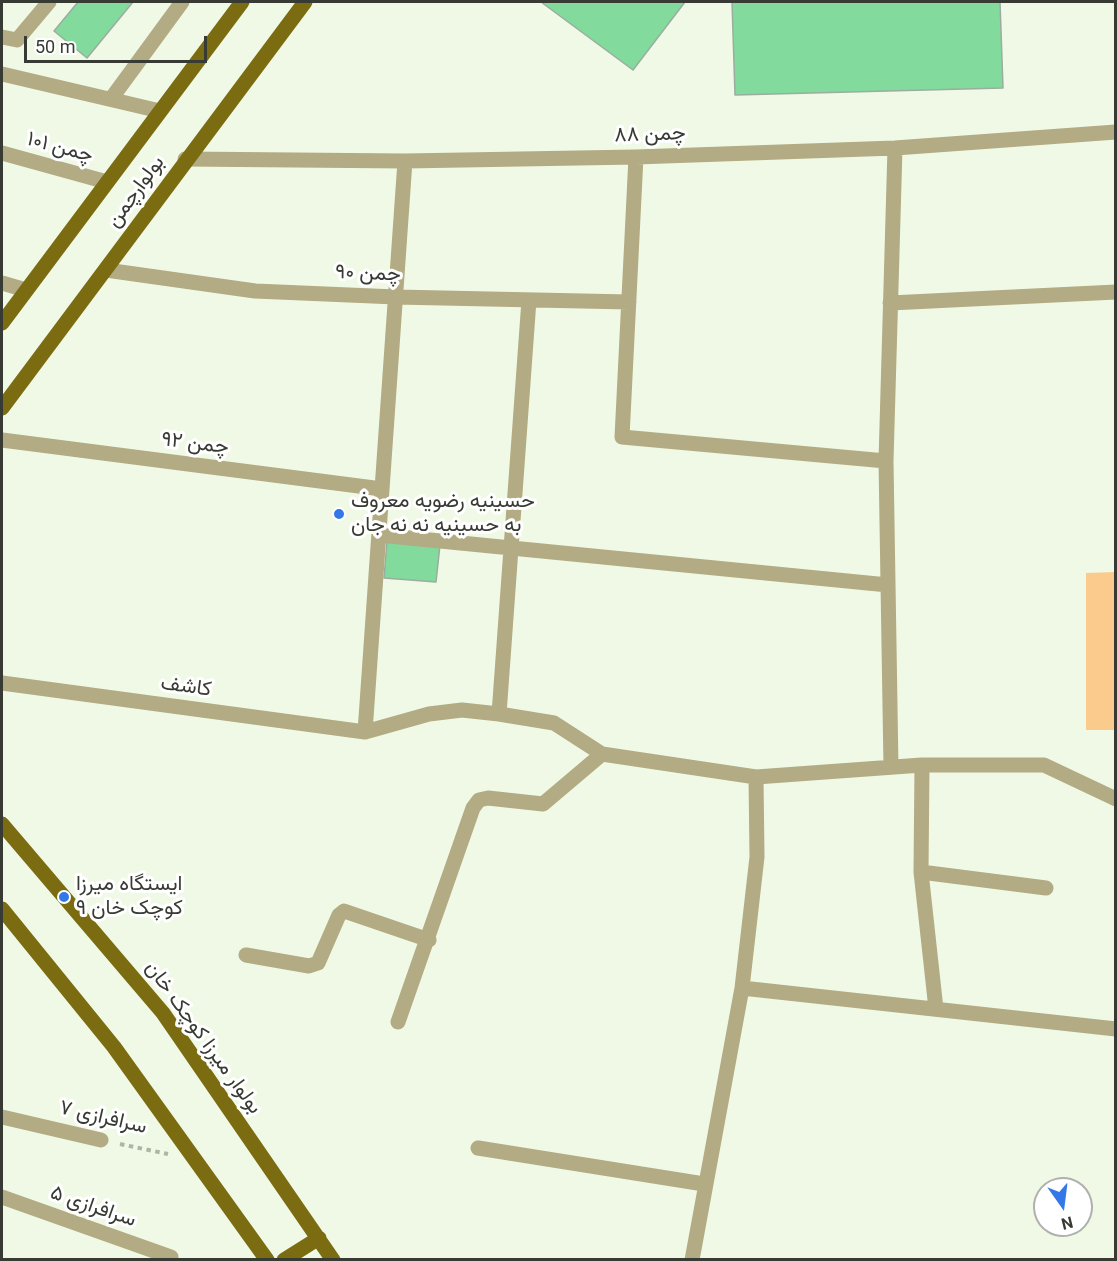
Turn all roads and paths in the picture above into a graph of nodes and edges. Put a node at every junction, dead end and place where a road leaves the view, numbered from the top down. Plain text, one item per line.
1 (49, 2) edge
2 (182, 2) edge
3 (242, 2) edge
4 (305, 2) edge
5 (2, 37) edge
6 (2, 74) edge
7 (111, 99) junction
8 (160, 111) junction
9 (1116, 132) edge
10 (895, 148) junction
11 (2, 153) edge
12 (636, 157) junction
13 (185, 159) junction
14 (405, 161) junction
15 (107, 182) junction
16 (106, 270) junction
17 (2, 283) edge
18 (26, 290) junction
19 (1116, 292) edge
20 (396, 297) junction
21 (529, 300) junction
22 (629, 302) junction
23 (890, 303) junction
24 (2, 323) edge
25 (2, 408) edge
26 (2, 440) edge
27 (886, 460) junction
28 (382, 489) junction
29 (379, 535) junction
30 (509, 546) junction
31 (888, 585) junction
32 (2, 683) edge
33 (499, 714) junction
34 (365, 732) junction
35 (602, 754) junction
36 (922, 765) junction
37 (891, 767) junction
38 (756, 777) junction
39 (1116, 799) edge
40 (2, 824) edge
41 (921, 872) junction
42 (1046, 888) dead end
43 (2, 909) edge
44 (429, 940) junction
45 (246, 955) dead end
46 (742, 988) junction
47 (936, 1009) junction
48 (398, 1022) dead end
49 (1116, 1029) edge
50 (2, 1117) edge
51 (101, 1140) joint
52 (478, 1148) dead end
53 (195, 1160) junction
54 (704, 1185) junction
55 (2, 1197) edge
56 (319, 1238) junction
57 (171, 1257) dead end
58 (267, 1260) edge
59 (284, 1260) edge
60 (333, 1260) edge
61 (692, 1260) edge

1 - 5 street
2 - 7 street
3 - 8 main road, بولوارچمن
4 - 13 main road, بولوارچمن
6 - 7 street
7 - 8 street
8 - 15 main road, بولوارچمن
9 - 10 street, چمن ۸۸
10 - 12 street, چمن ۸۸
10 - 23 street
11 - 15 street, چمن ۱۰۱
12 - 14 street, چمن ۸۸
12 - 22 street
13 - 14 street, چمن ۸۸
13 - 16 main road, بولوارچمن
14 - 20 street
15 - 18 main road, بولوارچمن
16 - 20 street, چمن ۹۰
16 - 25 main road, بولوارچمن
17 - 18 street
18 - 24 main road, بولوارچمن
19 - 23 street
20 - 21 street, چمن ۹۰
20 - 28 street
21 - 22 street, چمن ۹۰
21 - 30 street
22 - 27 street
23 - 27 street
26 - 28 street, چمن ۹۲
27 - 31 street
28 - 29 street
29 - 30 street
29 - 34 street
30 - 31 street
30 - 33 street
31 - 37 street
32 - 34 street, کاشف
33 - 34 street
33 - 35 street
35 - 38 street
35 - 44 street
36 - 37 street
36 - 39 street
36 - 41 street
37 - 38 street
38 - 46 street
40 - 56 main road, بولوار میرزا کوچک خان
41 - 42 street
41 - 47 street
43 - 53 main road
44 - 45 street
44 - 48 street
46 - 47 street
46 - 54 street
47 - 49 street
50 - 51 street, سرافرازی ۷
51 - 53 path, سرافرازی ۷
52 - 54 street
53 - 58 main road
54 - 61 street
55 - 57 street, سرافرازی ۵
56 - 59 main road
56 - 60 main road, بولوار میرزا کوچک خان

